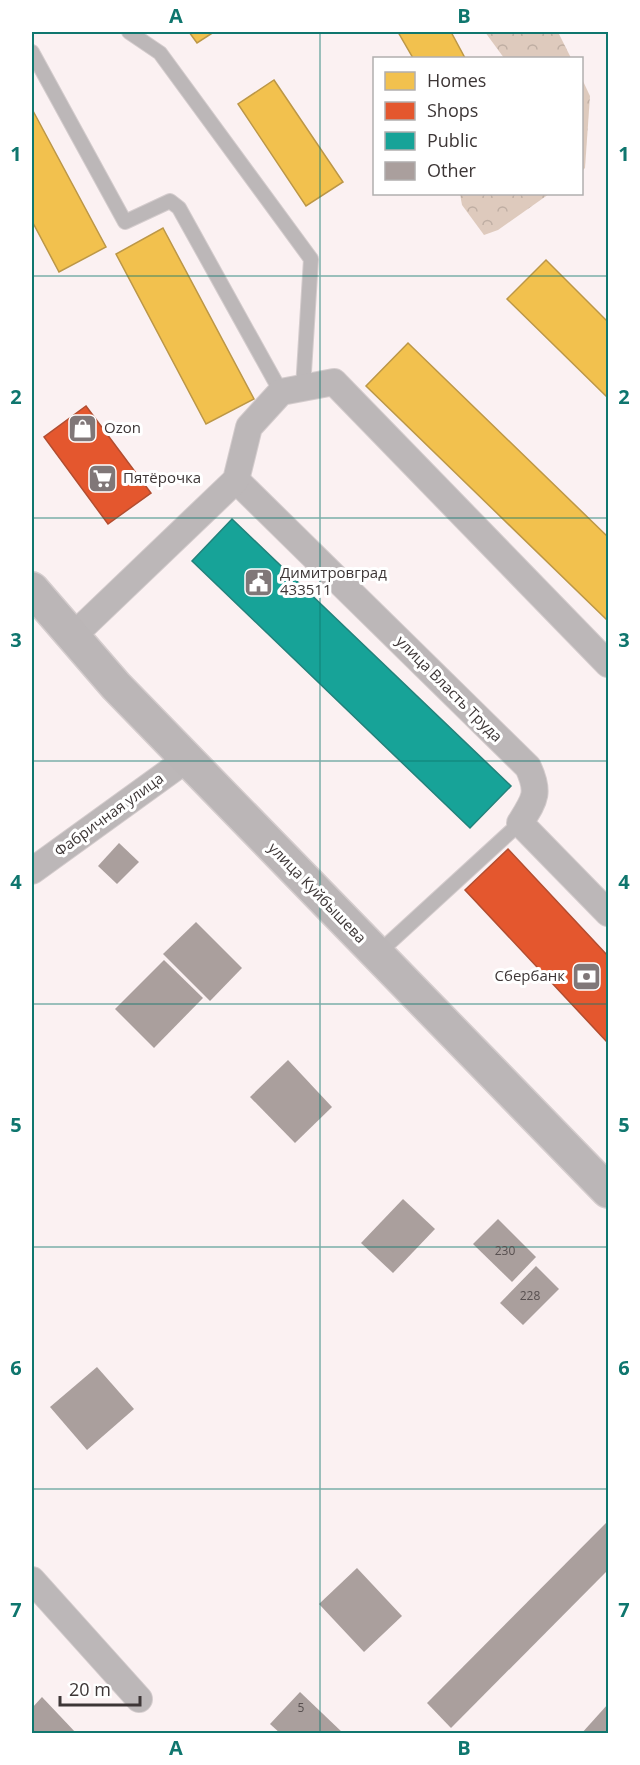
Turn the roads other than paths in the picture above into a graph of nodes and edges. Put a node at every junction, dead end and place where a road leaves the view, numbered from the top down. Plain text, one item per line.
1 (129, 32) edge
2 (32, 52) edge
3 (292, 390) junction
4 (236, 480) junction
5 (32, 589) edge
6 (73, 636) junction
7 (609, 664) edge
8 (187, 759) junction
9 (520, 823) junction
10 (32, 871) edge
11 (609, 913) edge
12 (376, 954) junction
13 (606, 1183) edge
14 (32, 1580) edge
15 (139, 1699) dead end

1 - 3 lane
2 - 3 lane
3 - 4 street
3 - 7 street
4 - 6 street
4 - 9 street, улица Власть Труда
5 - 6 main road, улица Куйбышева
6 - 8 main road, улица Куйбышева
8 - 10 street, Фабричная улица
8 - 12 main road, улица Куйбышева
9 - 11 street
9 - 12 lane
12 - 13 main road, улица Куйбышева
14 - 15 street

